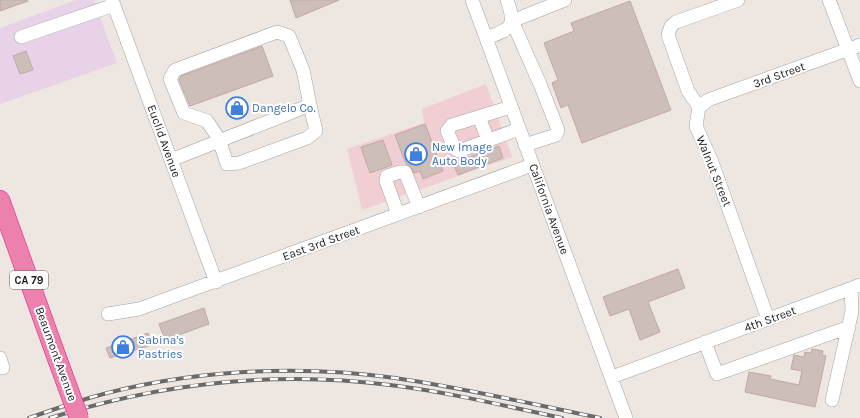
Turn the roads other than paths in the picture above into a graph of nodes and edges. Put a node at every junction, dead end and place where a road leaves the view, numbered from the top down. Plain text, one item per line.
1 (472, 0) edge
2 (507, 0) edge
3 (565, 0) edge
4 (738, 0) edge
5 (829, 0) edge
6 (113, 2) edge
7 (512, 22) junction
8 (21, 36) dead end
9 (486, 38) junction
10 (854, 47) edge
11 (860, 81) edge
12 (310, 105) junction
13 (511, 107) junction
14 (699, 107) junction
15 (480, 117) junction
16 (519, 128) junction
17 (220, 139) junction
18 (488, 140) junction
19 (525, 145) junction
20 (171, 160) junction
21 (532, 165) junction
22 (0, 200) edge
23 (419, 207) junction
24 (398, 214) junction
25 (216, 282) junction
26 (856, 287) edge
27 (108, 314) dead end
28 (768, 319) junction
29 (849, 327) junction
30 (705, 342) junction
31 (612, 377) junction
32 (832, 400) dead end
33 (80, 418) edge
34 (626, 418) edge

1 - 9 street, California Avenue
2 - 7 street
3 - 7 street
4 - 14 street
5 - 10 street
6 - 8 street
6 - 20 street, Euclid Avenue
7 - 9 street
7 - 19 street
9 - 13 street, California Avenue
10 - 11 street
10 - 14 street, 3rd Street
12 - 17 street
12 - 17 street
12 - 17 street
13 - 15 street
13 - 16 street, California Avenue
14 - 28 street, Walnut Street
15 - 18 street
15 - 18 street
16 - 18 street
16 - 19 street, California Avenue
17 - 20 street
19 - 21 street, California Avenue
20 - 25 street, Euclid Avenue
21 - 23 street, East 3rd Street
21 - 31 street, California Avenue
22 - 33 highway, Beaumont Avenue / CA 79, bridge
23 - 24 street, East 3rd Street
23 - 24 street
24 - 25 street, East 3rd Street
25 - 27 street, East 3rd Street
26 - 28 street, 4th Street
26 - 29 street
28 - 30 street, 4th Street
29 - 30 street
29 - 32 street
30 - 31 street, 4th Street
31 - 34 street, California Avenue

